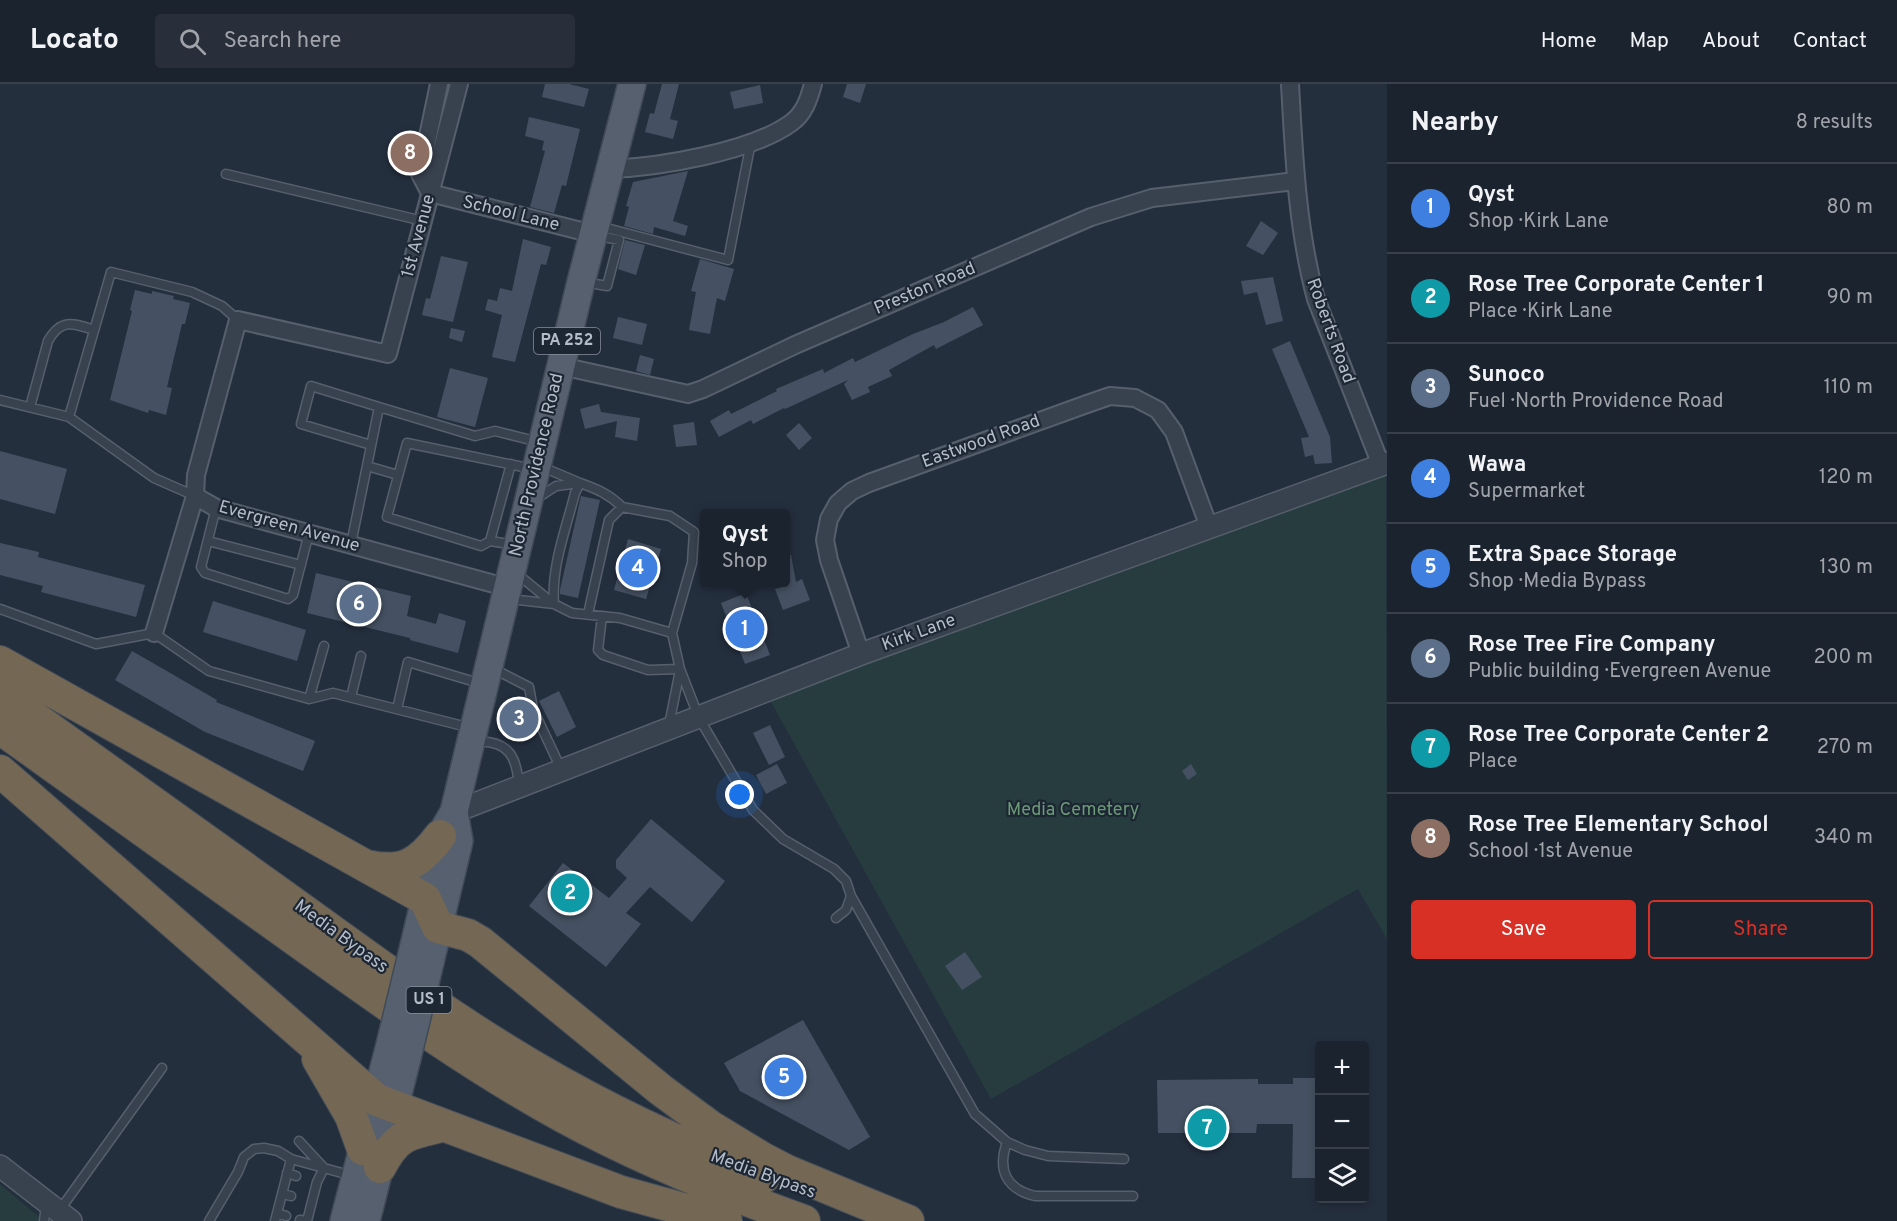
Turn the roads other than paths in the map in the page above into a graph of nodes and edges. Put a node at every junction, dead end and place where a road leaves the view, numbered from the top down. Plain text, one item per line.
1 (439, 84) edge
2 (459, 84) edge
3 (632, 84) edge
4 (813, 84) edge
5 (1290, 84) edge
6 (751, 142) junction
7 (610, 169) junction
8 (226, 174) dead end
9 (1295, 181) junction
10 (430, 194) junction
11 (423, 221) junction
12 (594, 230) junction
13 (236, 328) junction
14 (94, 330) junction
15 (561, 366) junction
16 (0, 400) edge
17 (30, 407) junction
18 (379, 407) junction
19 (69, 417) junction
20 (371, 445) junction
21 (532, 461) junction
22 (1384, 464) edge
23 (367, 466) junction
24 (398, 475) junction
25 (580, 483) junction
26 (195, 496) junction
27 (528, 504) junction
28 (622, 507) junction
29 (216, 508) junction
30 (1209, 527) junction
31 (309, 533) junction
32 (208, 541) junction
33 (490, 541) junction
34 (351, 544) junction
35 (301, 565) junction
36 (512, 576) junction
37 (554, 604) junction
38 (0, 609) edge
39 (588, 615) junction
40 (602, 616) junction
41 (154, 633) junction
42 (672, 633) junction
43 (324, 646) dead end
44 (861, 654) junction
45 (361, 656) dead end
46 (0, 662) edge
47 (680, 669) junction
48 (487, 675) junction
49 (0, 693) edge
50 (351, 697) junction
51 (309, 699) junction
52 (397, 709) junction
53 (699, 718) junction
54 (0, 728) edge
55 (669, 730) junction
56 (473, 736) junction
57 (0, 771) edge
58 (562, 771) junction
59 (519, 788) junction
60 (447, 824) junction
61 (365, 866) junction
62 (852, 896) junction
63 (836, 918) dead end
64 (428, 926) junction
65 (290, 1022) junction
66 (162, 1068) dead end
67 (386, 1103) junction
68 (442, 1126) junction
69 (299, 1141) dead end
70 (1007, 1142) junction
71 (291, 1159) junction
72 (1124, 1159) dead end
73 (366, 1164) junction
74 (0, 1166) edge
75 (324, 1168) junction
76 (282, 1194) junction
77 (291, 1196) dead end
78 (1133, 1196) dead end
79 (55, 1214) edge
80 (279, 1217) edge
81 (300, 1220) edge
82 (209, 1221) edge
83 (345, 1221) edge
84 (366, 1221) edge
85 (726, 1221) edge
86 (804, 1221) edge
87 (907, 1221) edge

1 - 10 street
2 - 10 street, 1st Avenue
3 - 7 main road, North Providence Road / PA 252
4 - 6 street
5 - 9 street, Roberts Road
6 - 7 street
6 - 12 lane
7 - 12 main road, North Providence Road / PA 252
8 - 11 lane
9 - 15 street, Preston Road
9 - 22 street, Roberts Road
10 - 11 street, 1st Avenue
10 - 12 street, School Lane
11 - 13 street, 1st Avenue
12 - 15 main road, North Providence Road / PA 252
13 - 14 lane
13 - 26 street, Evergreen Avenue
14 - 17 lane
14 - 19 lane
15 - 21 main road, North Providence Road / PA 252
16 - 17 lane
17 - 19 lane
18 - 20 lane
18 - 20 lane
18 - 21 lane
19 - 26 lane
20 - 23 lane
21 - 24 lane
21 - 25 lane
21 - 27 main road, North Providence Road / PA 252
21 - 33 lane
22 - 30 street, Kirk Lane
23 - 24 lane
23 - 34 lane
24 - 33 lane
25 - 27 lane
25 - 28 lane
25 - 37 lane
26 - 29 street, Evergreen Avenue
26 - 41 street
27 - 36 main road, North Providence Road / PA 252
28 - 39 lane
28 - 42 lane
29 - 31 street, Evergreen Avenue
29 - 32 lane
30 - 44 street, Kirk Lane
30 - 44 street, Eastwood Road
31 - 34 street, Evergreen Avenue
31 - 35 lane
32 - 35 lane
32 - 35 lane
33 - 36 lane
34 - 36 street, Evergreen Avenue
36 - 37 lane
36 - 37 lane
36 - 48 main road, North Providence Road / PA 252
37 - 39 lane
38 - 41 lane
39 - 40 lane
40 - 42 lane
40 - 47 lane
41 - 51 lane
42 - 47 lane
43 - 51 lane
44 - 53 street, Kirk Lane
45 - 50 lane
46 - 61 highway
47 - 53 lane
47 - 55 lane
48 - 52 lane
48 - 56 main road, North Providence Road / PA 252
48 - 58 lane
49 - 87 highway, Media Bypass / US 1
50 - 51 lane
50 - 52 lane
52 - 56 lane
53 - 55 street, Kirk Lane
53 - 62 lane
54 - 86 highway, Media Bypass / US 1
55 - 58 street, Kirk Lane
56 - 59 lane
56 - 60 main road, North Providence Road / PA 252
57 - 65 highway
58 - 59 street, Kirk Lane
59 - 60 street, Kirk Lane
60 - 61 highway
60 - 64 main road, North Providence Road / PA 252
61 - 64 highway
62 - 63 lane
62 - 70 lane
64 - 67 main road, North Providence Road / PA 252, bridge
64 - 87 highway
65 - 67 highway
65 - 73 highway
66 - 79 lane
67 - 68 highway
67 - 73 main road, North Providence Road / PA 252
68 - 73 highway
68 - 85 highway
69 - 75 lane
70 - 72 lane
70 - 78 lane
71 - 75 lane
71 - 76 lane
71 - 82 lane
73 - 75 lane
73 - 83 main road, North Providence Road / PA 252
73 - 84 main road, North Providence Road / PA 252
74 - 79 street
75 - 81 lane
76 - 77 lane
76 - 80 lane

